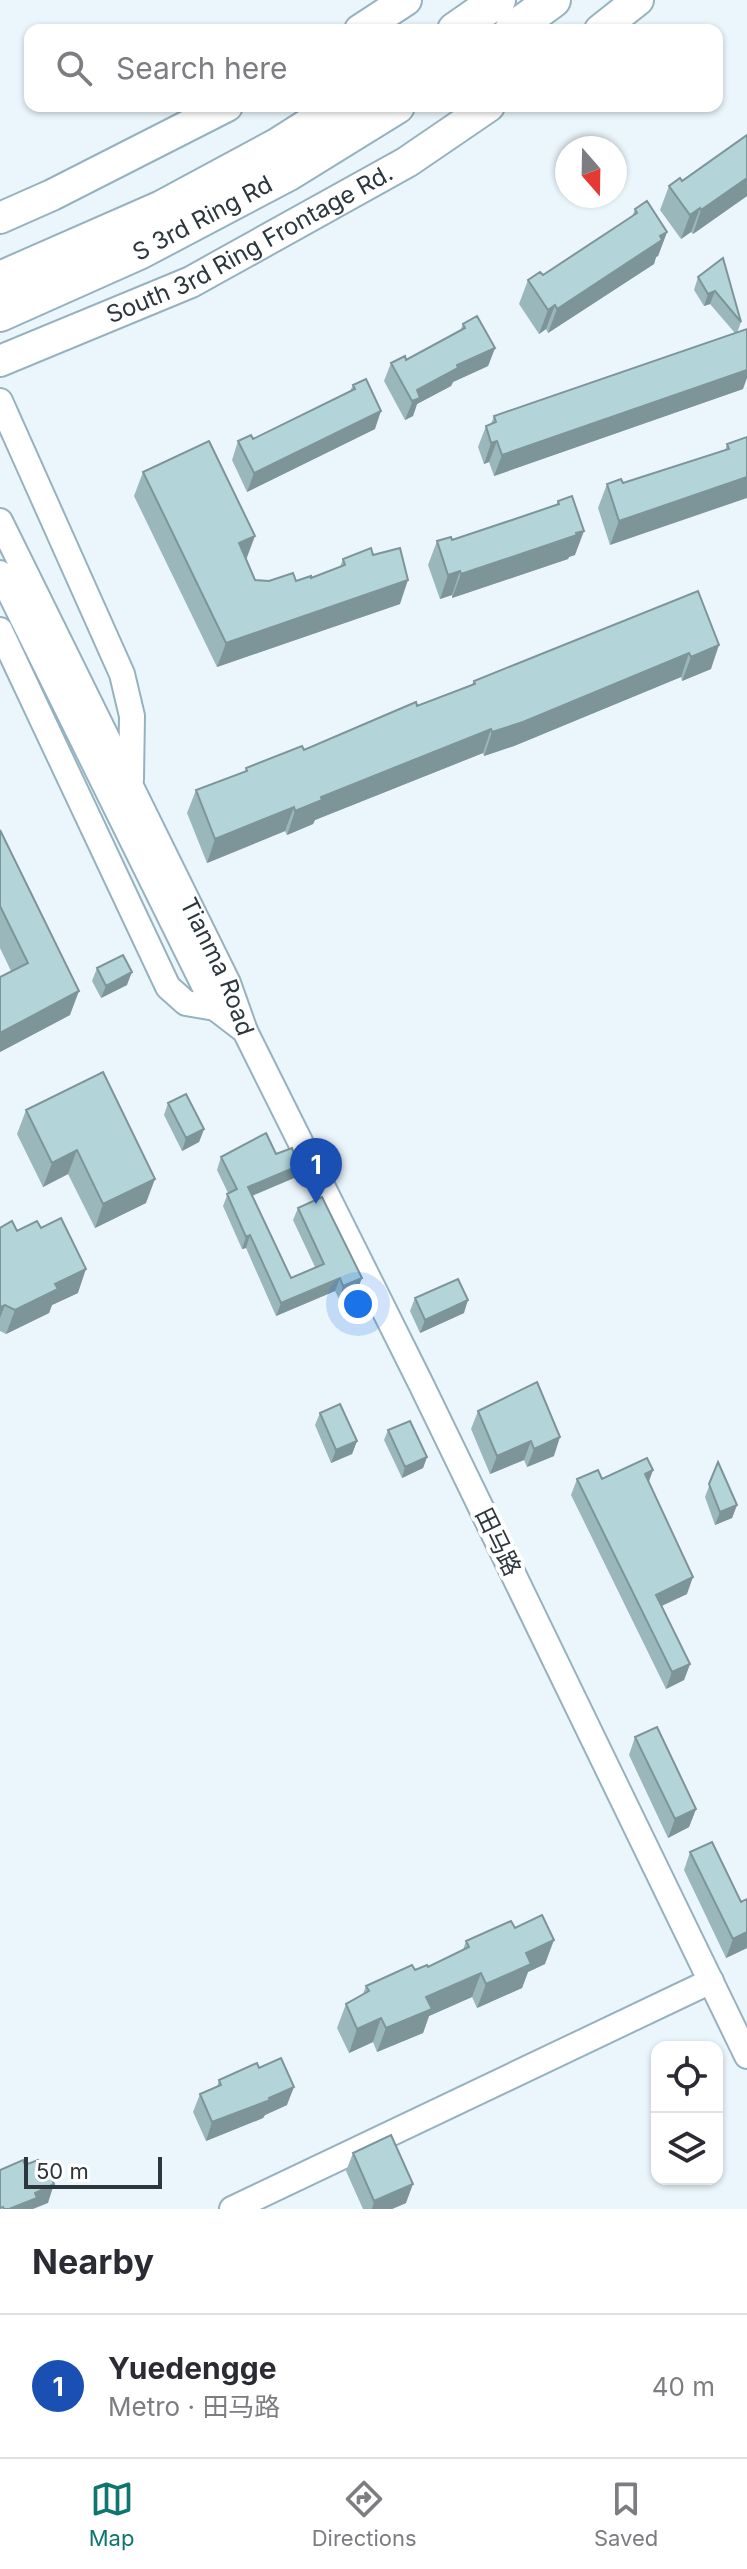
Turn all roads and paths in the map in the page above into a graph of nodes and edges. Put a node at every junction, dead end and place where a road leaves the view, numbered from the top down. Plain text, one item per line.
1 (406, 0) edge
2 (498, 0) edge
3 (553, 0) edge
4 (638, 0) edge
5 (369, 24) edge
6 (464, 24) edge
7 (520, 24) edge
8 (608, 24) edge
9 (215, 112) edge
10 (331, 112) edge
11 (387, 112) edge
12 (480, 112) edge
13 (0, 218) edge
14 (0, 279) edge
15 (0, 314) edge
16 (0, 361) edge
17 (0, 401) edge
18 (0, 521) edge
19 (0, 573) edge
20 (0, 630) edge
21 (66, 682) junction
22 (130, 782) junction
23 (215, 1008) junction
24 (245, 1031) junction
25 (711, 1981) junction
26 (747, 2056) edge
27 (232, 2209) edge

1 - 5 main road
2 - 6 highway
3 - 7 highway
4 - 8 main road
9 - 13 main road
10 - 14 highway, S 3rd Ring Rd
11 - 15 highway, S 3rd Ring Rd
12 - 16 main road, South 3rd Ring Frontage Rd.
17 - 22 street
18 - 21 street, Tianma Road
19 - 21 street, Tianma Road
20 - 23 street
21 - 22 street, Tianma Road
21 - 23 street, Tianma Road
22 - 24 street, Tianma Road
23 - 24 street, Tianma Road
24 - 25 street, 田马路
25 - 26 street, 田马路
25 - 27 street

